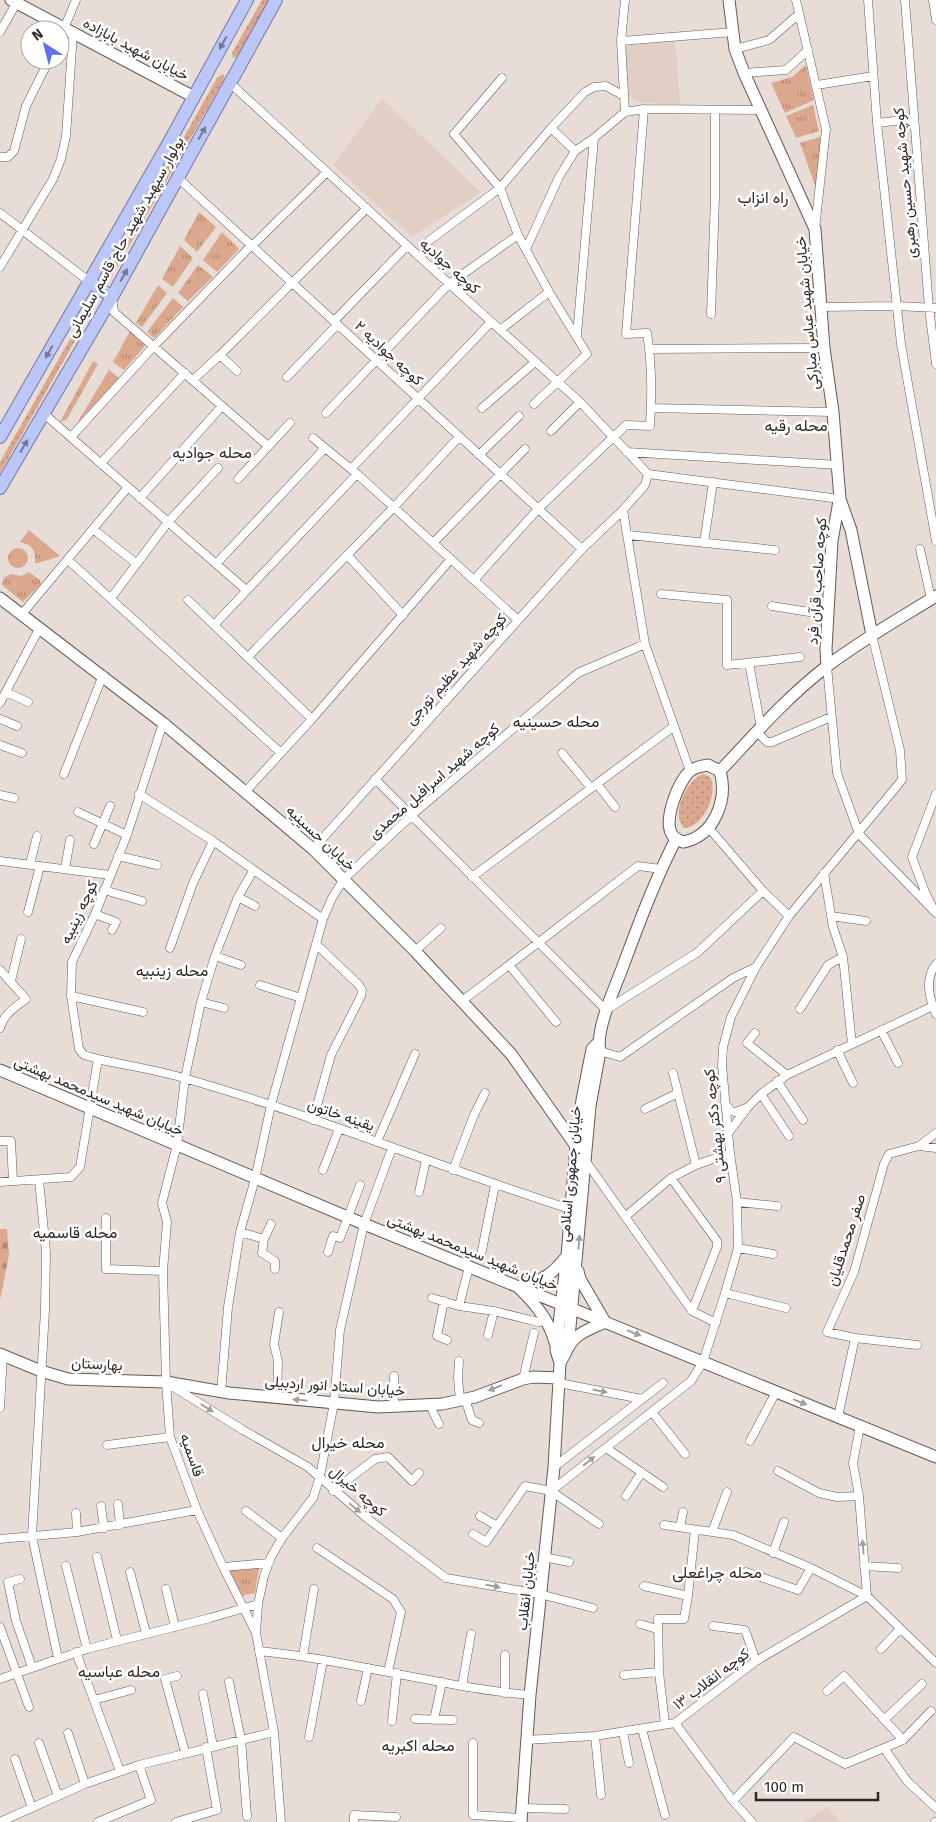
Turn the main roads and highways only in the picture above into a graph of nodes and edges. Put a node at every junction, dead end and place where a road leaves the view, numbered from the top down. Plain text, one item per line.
1 (247, 0) edge
2 (276, 0) edge
3 (729, 0) edge
4 (15, 1) edge
5 (45, 20) edge
6 (70, 35) edge
7 (194, 97) junction
8 (90, 282) junction
9 (112, 297) junction
10 (0, 437) edge
11 (0, 488) edge
12 (840, 499) junction
13 (0, 598) edge
14 (934, 598) edge
15 (872, 635) junction
16 (827, 666) junction
17 (720, 771) junction
18 (676, 839) junction
19 (599, 1047) junction
20 (0, 1070) edge
21 (576, 1146) junction
22 (567, 1256) junction
23 (577, 1264) junction
24 (518, 1286) junction
25 (567, 1306) junction
26 (604, 1322) junction
27 (561, 1351) junction
28 (2, 1355) edge
29 (559, 1380) junction
30 (166, 1382) joint
31 (936, 1457) edge
32 (521, 1816) edge

1 -> 7 main road, بولوار سپهبد شهید حاج قاسم سلیمانی
9 -> 2 main road, بولوار سپهبد شهید حاج قاسم سلیمانی
3 - 12 main road, خیابان شهید عباس مبارکی
4 - 5 main road, خیابان شهید بابازاده
6 - 7 main road, خیابان شهید بابازاده
7 - 8 main road, بولوار سپهبد شهید حاج قاسم سلیمانی
8 - 9 main road
8 -> 10 main road, بولوار سپهبد شهید حاج قاسم سلیمانی
11 -> 9 main road, بولوار سپهبد شهید حاج قاسم سلیمانی
12 - 15 main road, خیابان شهید عباس مبارکی
12 - 16 main road, کوچه صاحب قرآن فرد
13 - 21 main road, خیابان حسینیه
14 - 15 main road
15 - 16 main road
16 - 17 main road
17 - 18 main road
17 - 18 main road
18 - 19 main road, خیابان جمهوری اسلامی
19 - 21 main road, خیابان جمهوری اسلامی
23 -> 19 main road, خیابان جمهوری اسلامی
20 - 24 main road, خیابان شهید سیدمحمد بهشتی
21 - 22 main road, خیابان جمهوری اسلامی
22 - 24 main road
22 - 25 main road, خیابان جمهوری اسلامی
23 - 25 main road, خیابان جمهوری اسلامی
23 - 26 main road
24 - 25 main road, خیابان شهید سیدمحمد بهشتی
24 - 27 main road
25 - 26 main road, خیابان شهید سیدمحمد بهشتی
25 - 27 main road
26 - 27 main road
26 -> 31 main road, خیابان شهید سیدمحمد بهشتی
27 - 29 main road, خیابان انقلاب
28 - 30 main road, بهارستان
29 -> 30 main road, خیابان استاد انور اردبیلی
29 - 32 main road, خیابان انقلاب

